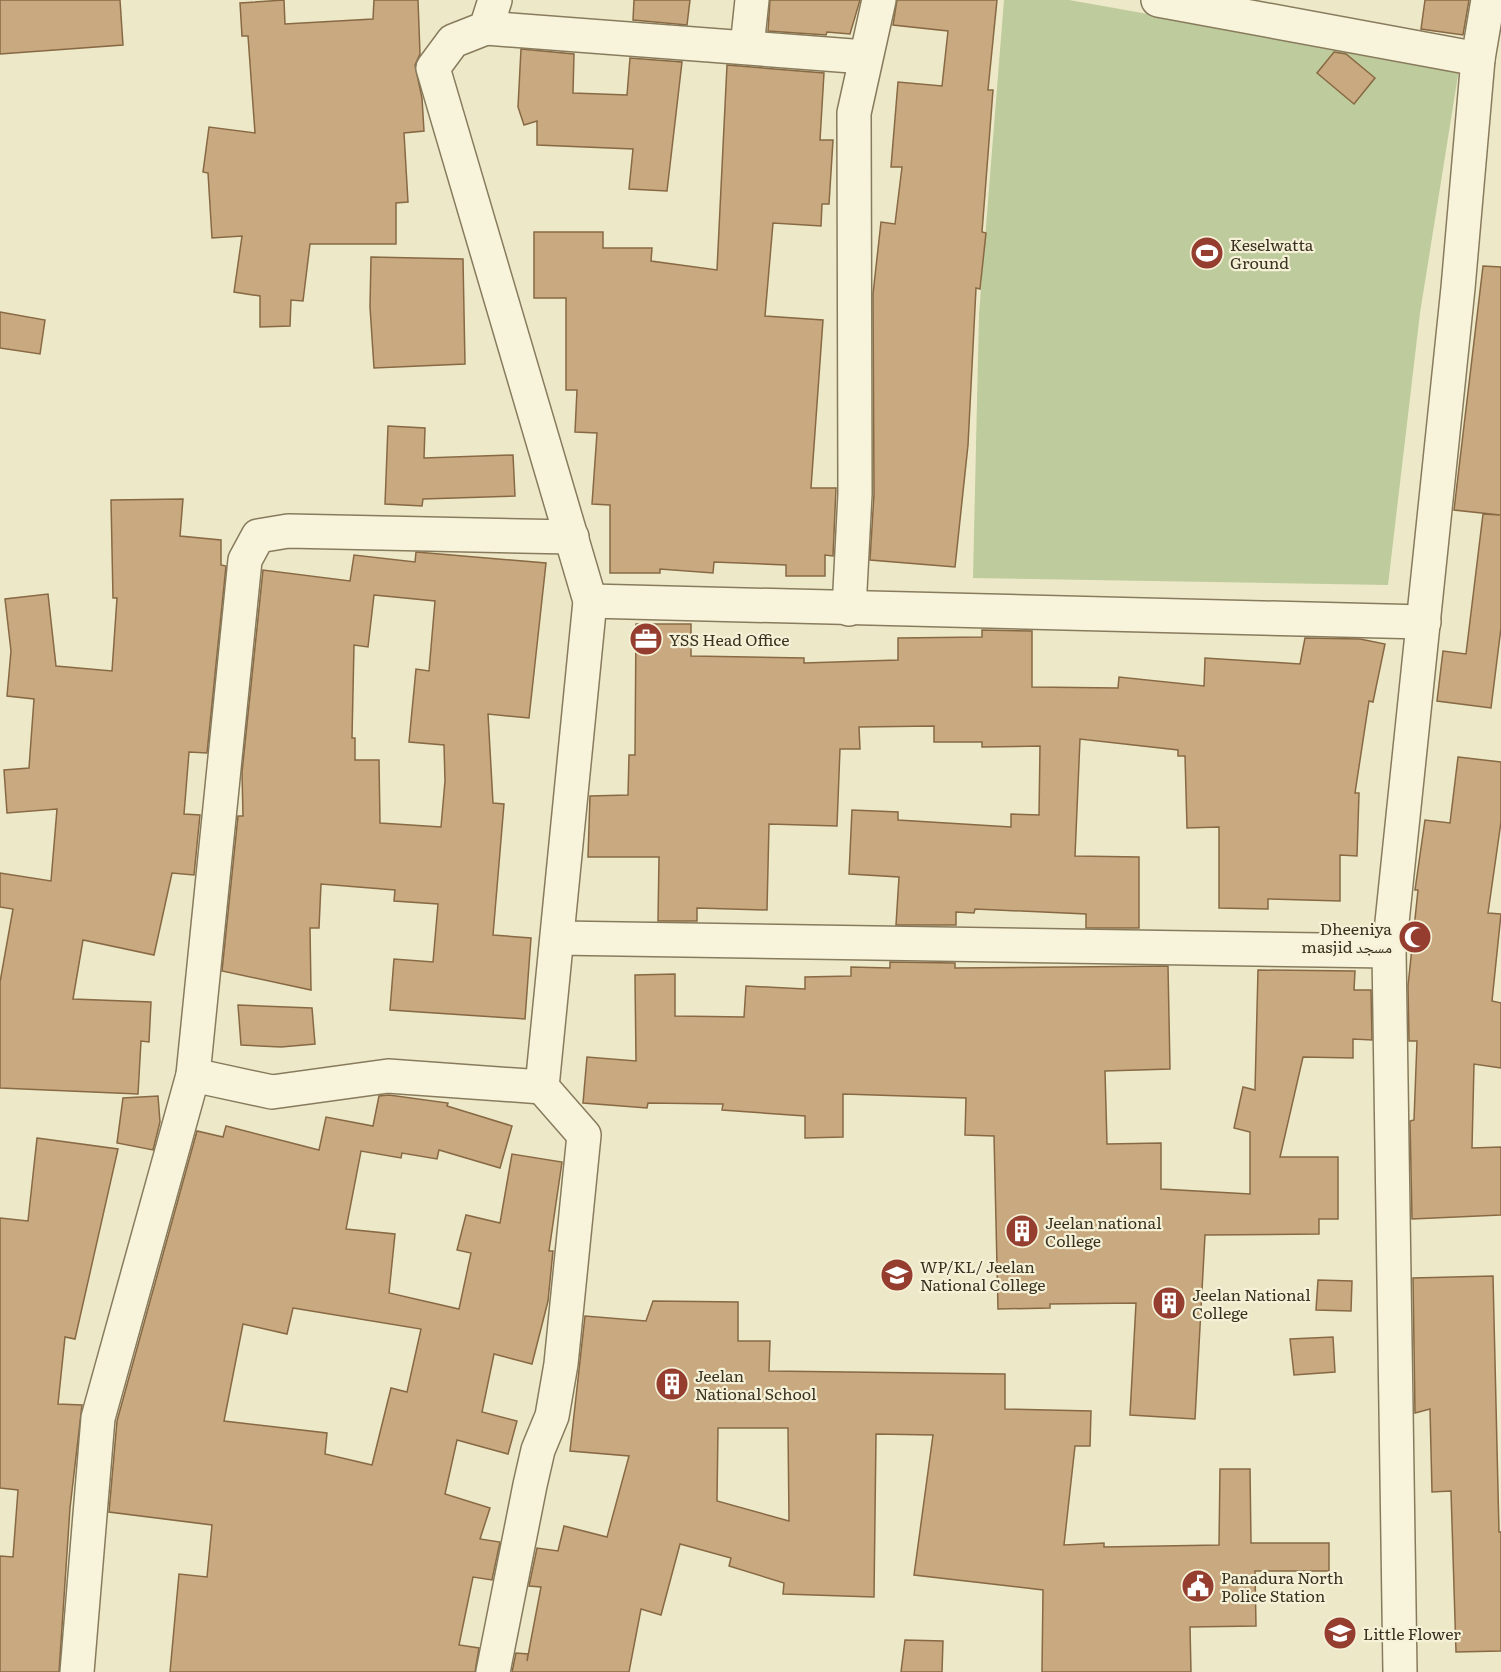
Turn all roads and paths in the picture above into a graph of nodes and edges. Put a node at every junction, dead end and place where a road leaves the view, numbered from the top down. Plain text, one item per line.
1 (752, 0) edge
2 (879, 0) edge
3 (1158, 0) edge
4 (1488, 0) edge
5 (491, 14) edge
6 (747, 47) junction
7 (866, 57) junction
8 (1478, 59) junction
9 (572, 537) junction
10 (590, 601) junction
11 (849, 609) junction
12 (1424, 622) junction
13 (558, 938) junction
14 (1389, 951) junction
15 (193, 1075) junction
16 (542, 1087) junction
17 (77, 1672) edge
18 (493, 1672) edge
19 (1400, 1672) edge

1 - 6 street
2 - 7 street
3 - 8 street
4 - 8 street
5 - 6 street
5 - 9 street
6 - 7 street
7 - 11 street
8 - 12 street
9 - 10 street
9 - 15 street
10 - 11 street
10 - 13 street
11 - 12 street
12 - 14 street
13 - 14 street
13 - 16 street
14 - 19 street
15 - 16 street
15 - 17 street
16 - 18 street

